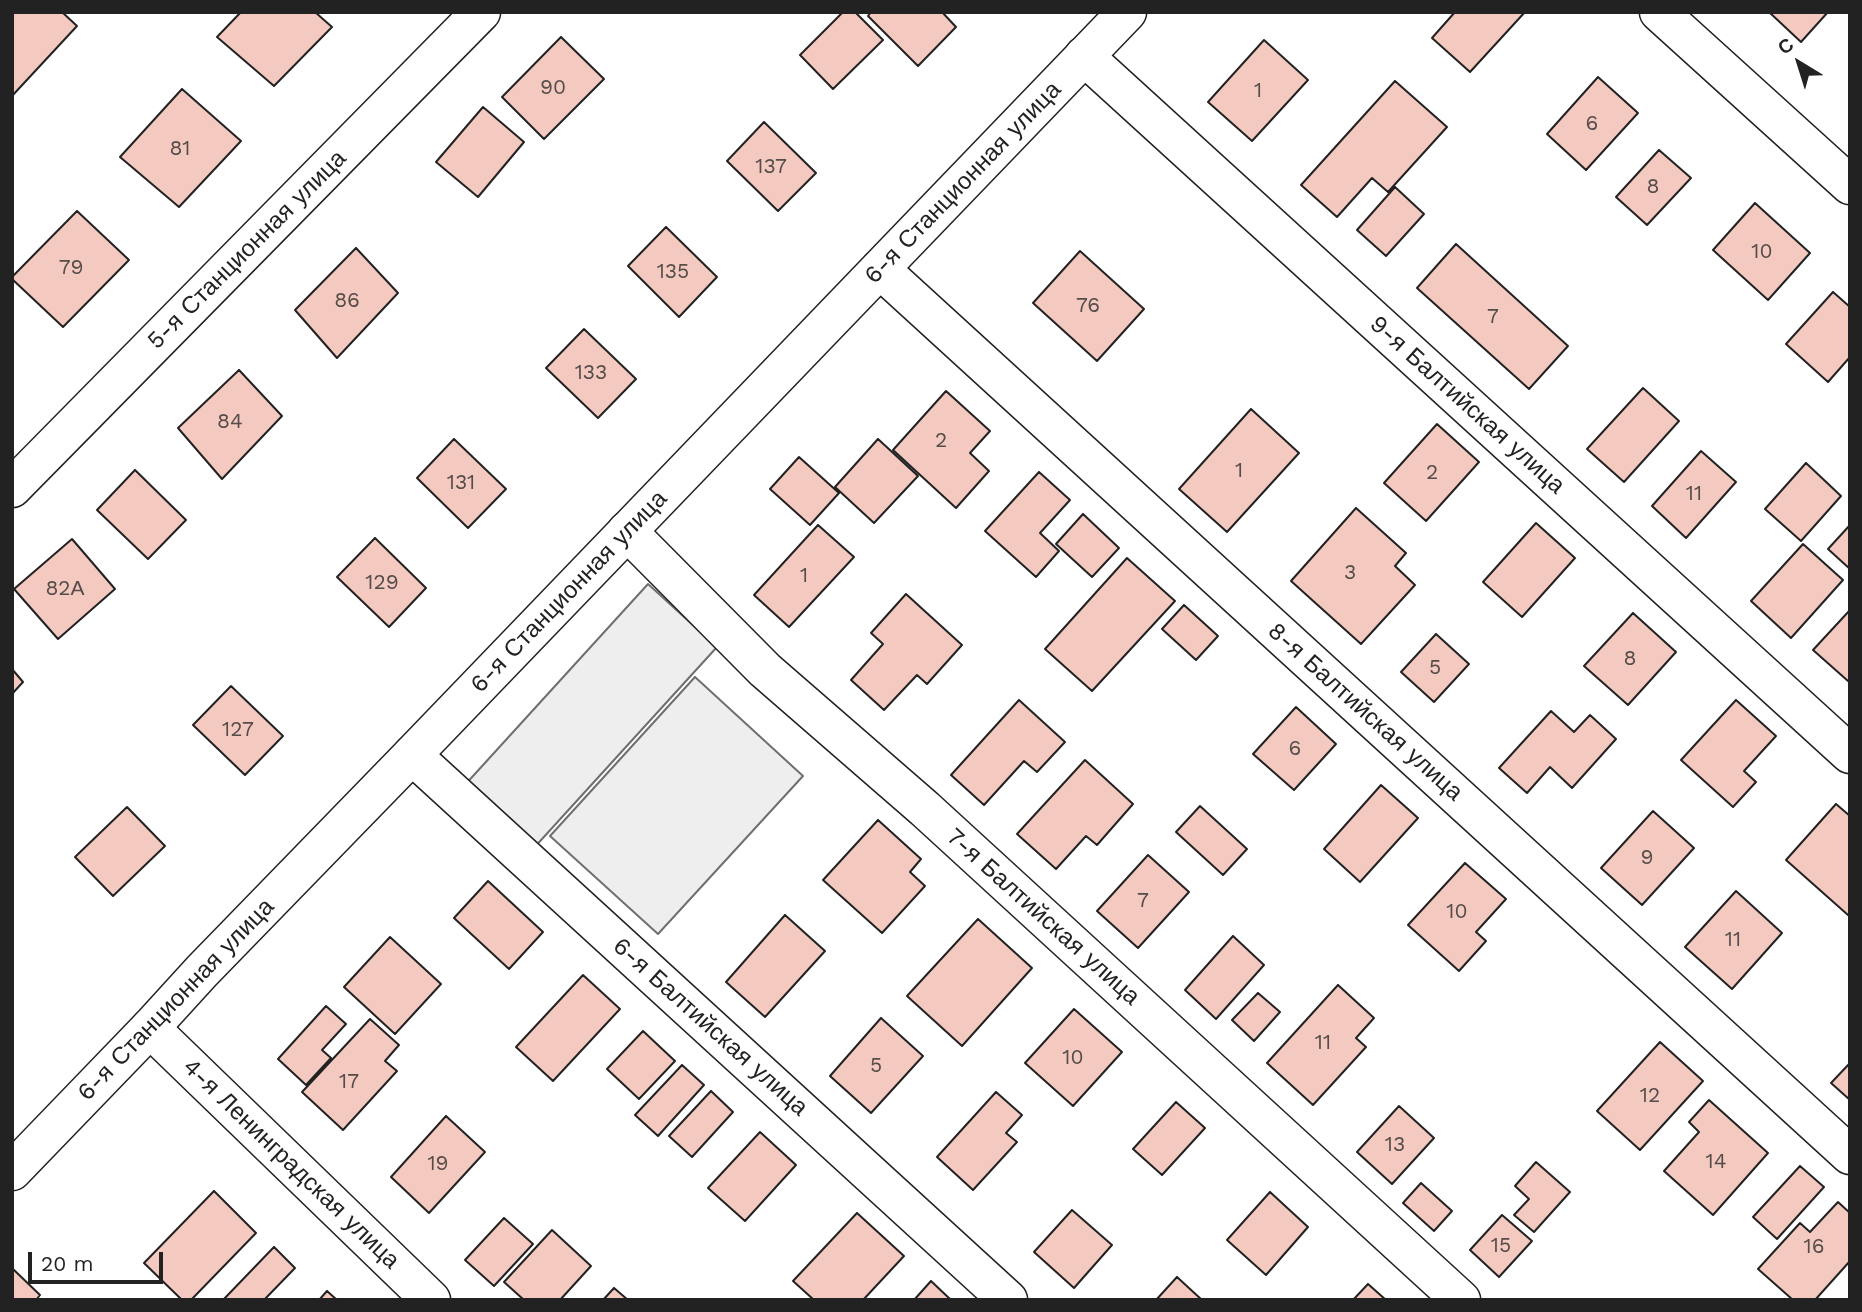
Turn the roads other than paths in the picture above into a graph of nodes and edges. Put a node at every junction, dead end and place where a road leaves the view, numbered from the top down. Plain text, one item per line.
1 (481, 12) edge
2 (1126, 12) edge
3 (1659, 12) edge
4 (1084, 56) junction
5 (1850, 185) edge
6 (880, 269) junction
7 (12, 488) edge
8 (628, 531) junction
9 (1850, 754) edge
10 (412, 755) junction
11 (150, 1028) junction
12 (1850, 1155) edge
13 (12, 1171) edge
14 (432, 1300) edge
15 (1008, 1300) edge
16 (1461, 1300) edge

1 - 7 street, 5-я Станционная улица
2 - 4 street, 6-я Станционная улица
3 - 5 street
4 - 6 street, 6-я Станционная улица
4 - 9 street, 9-я Балтийская улица
6 - 8 street, 6-я Станционная улица
6 - 12 street, 8-я Балтийская улица
8 - 10 street, 6-я Станционная улица
8 - 16 street, 7-я Балтийская улица
10 - 11 street, 6-я Станционная улица
10 - 15 street, 6-я Балтийская улица
11 - 13 street, 6-я Станционная улица
11 - 14 street, 4-я Ленинградская улица

